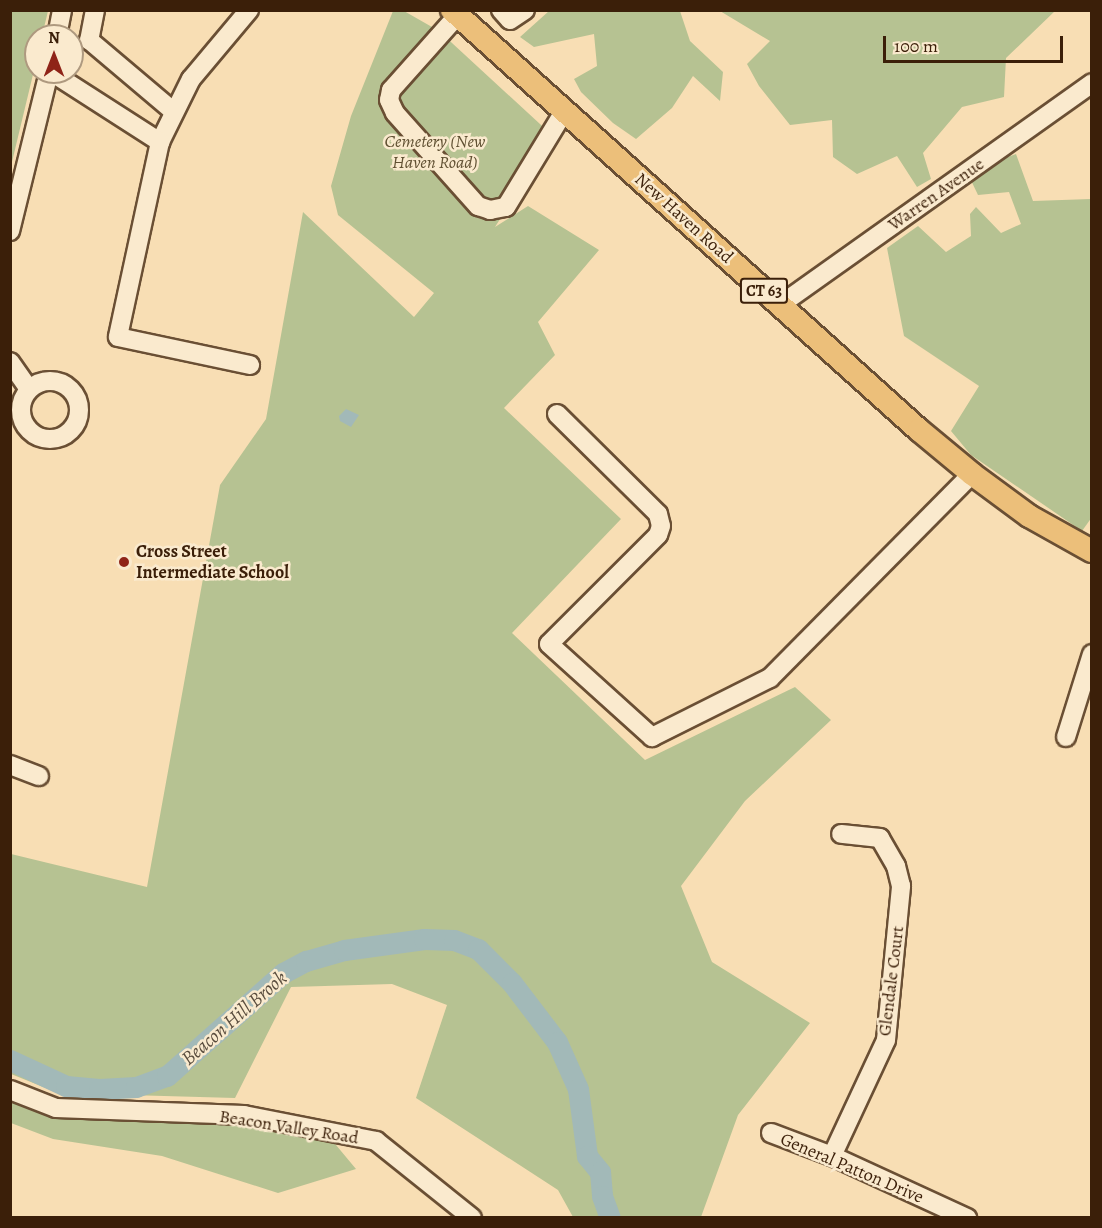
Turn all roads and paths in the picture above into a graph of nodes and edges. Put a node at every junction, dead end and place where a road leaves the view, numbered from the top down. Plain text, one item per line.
1 (95, 10) edge
2 (249, 10) edge
3 (501, 10) edge
4 (525, 10) edge
5 (455, 13) edge
6 (1092, 83) edge
7 (47, 84) edge
8 (69, 84) edge
9 (565, 110) junction
10 (173, 111) junction
11 (160, 142) junction
12 (10, 231) edge
13 (780, 305) junction
14 (10, 362) edge
15 (250, 365) dead end
16 (29, 389) dead end
17 (557, 414) dead end
18 (972, 474) junction
19 (1092, 551) edge
20 (1092, 654) edge
21 (1066, 737) dead end
22 (10, 765) edge
23 (39, 776) dead end
24 (840, 834) dead end
25 (10, 1090) edge
26 (771, 1133) dead end
27 (832, 1156) junction
28 (472, 1218) edge
29 (967, 1218) edge

1 - 10 street
2 - 10 street
3 - 4 street
5 - 9 main road, New Haven Road / CT 63
5 - 9 street
6 - 13 street, Warren Avenue
7 - 12 street
8 - 11 street
9 - 13 main road, New Haven Road / CT 63
10 - 11 street
11 - 15 street
13 - 18 main road, New Haven Road / CT 63
14 - 16 street
17 - 18 street
18 - 19 main road, New Haven Road / CT 63
20 - 21 street
22 - 23 street
24 - 27 street, Glendale Court
25 - 28 street, Beacon Valley Road
26 - 27 street, General Patton Drive
27 - 29 street, General Patton Drive

